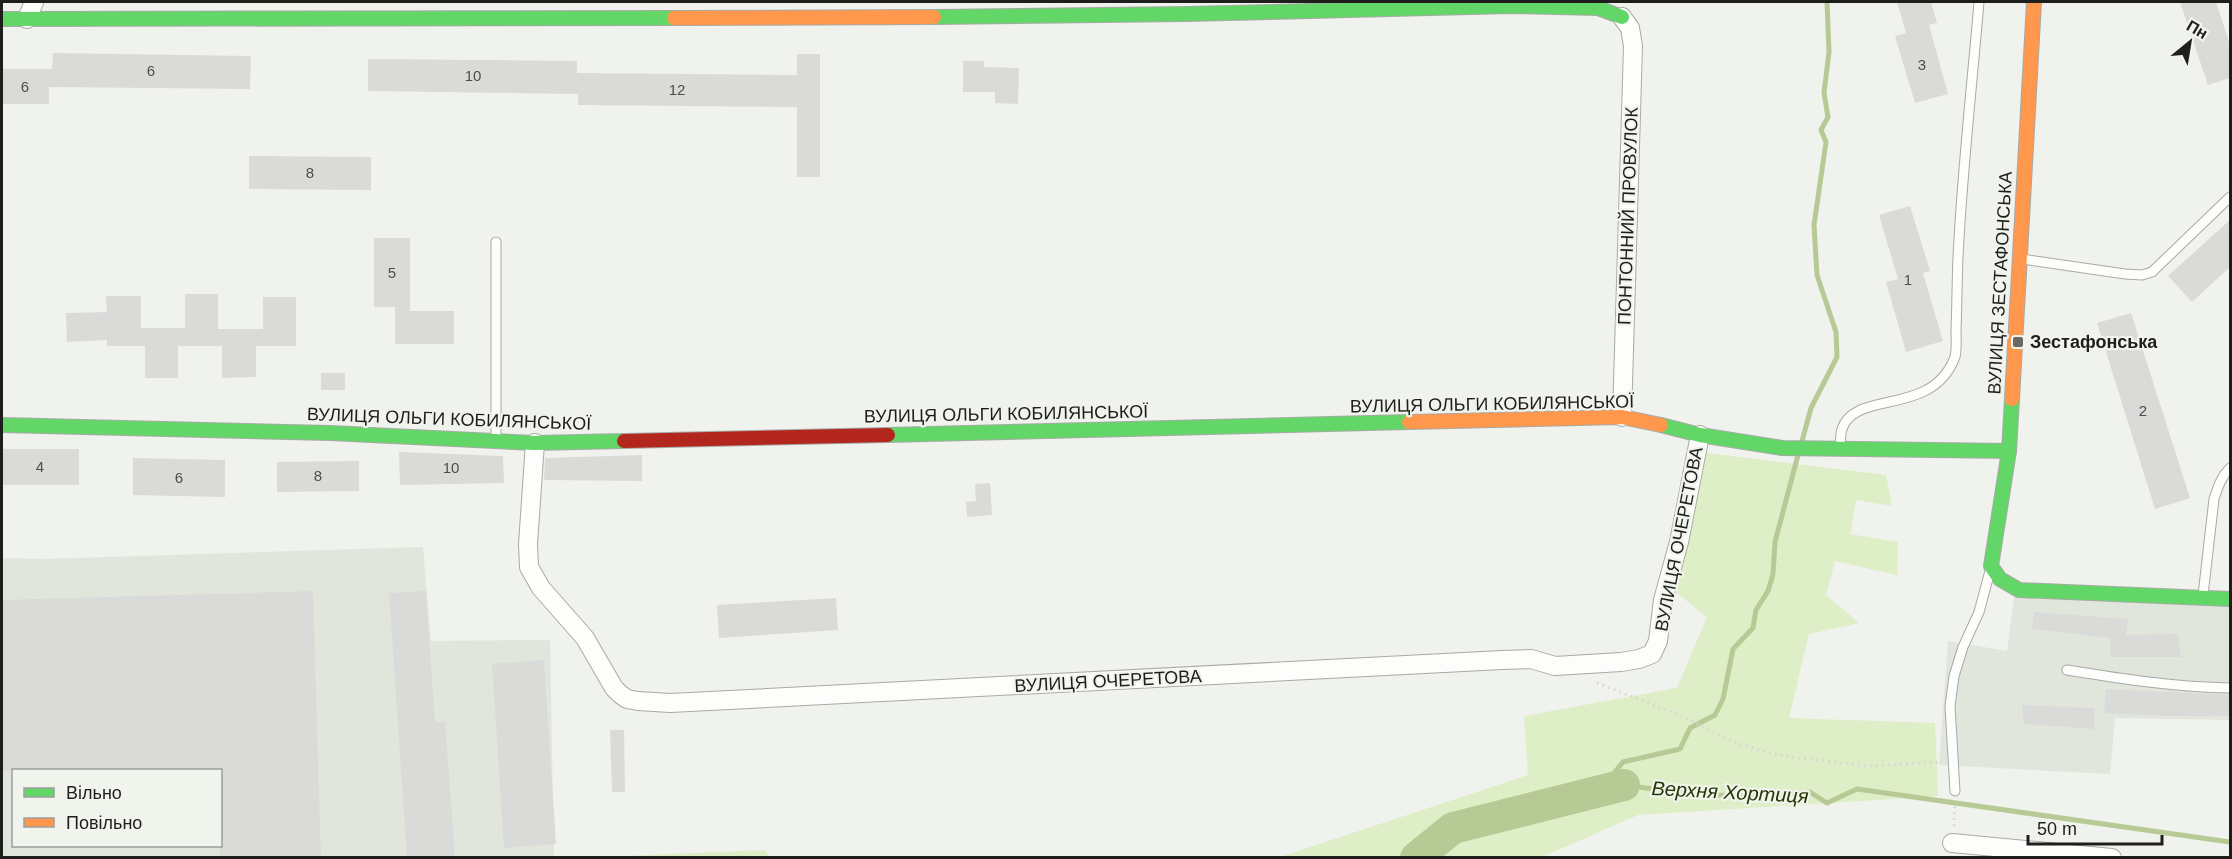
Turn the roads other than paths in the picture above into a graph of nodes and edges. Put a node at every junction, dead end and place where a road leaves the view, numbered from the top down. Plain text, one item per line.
1 (34, 2) edge
2 (1980, 2) edge
3 (2034, 2) edge
4 (1512, 4) edge
5 (1188, 8) edge
6 (220, 9) edge
7 (913, 9) edge
8 (626, 10) edge
9 (1622, 17) joint
10 (2, 19) edge
11 (27, 19) junction
12 (2230, 197) edge
13 (496, 242) dead end
14 (2019, 258) junction
15 (1622, 417) junction
16 (2, 425) edge
17 (1700, 435) junction
18 (496, 441) junction
19 (535, 443) junction
20 (1840, 449) junction
21 (2009, 451) junction
22 (2230, 468) edge
23 (1991, 566) junction
24 (2203, 597) junction
25 (2230, 599) edge
26 (2067, 670) dead end
27 (2230, 688) edge
28 (1954, 791) dead end
29 (1952, 843) dead end
30 (2112, 858) edge

1 - 11 street
2 - 20 lane
3 - 14 street, ВУЛИЦЯ ЗЕСТАФОНСЬКА
4 - 5 street
4 - 9 street
5 - 7 street
6 - 8 street
6 - 11 street
7 - 8 street
9 - 15 street, ПОНТОННИЙ ПРОВУЛОК
10 - 11 street
12 - 14 lane
13 - 18 lane
14 - 21 street, ВУЛИЦЯ ЗЕСТАФОНСЬКА
15 - 17 street, ВУЛИЦЯ ОЛЬГИ КОБИЛЯНСЬКОЇ
15 - 19 street, ВУЛИЦЯ ОЛЬГИ КОБИЛЯНСЬКОЇ
16 - 18 street, ВУЛИЦЯ ОЛЬГИ КОБИЛЯНСЬКОЇ
17 - 19 street, ВУЛИЦЯ ОЧЕРЕТОВА
17 - 20 street, ВУЛИЦЯ ОЛЬГИ КОБИЛЯНСЬКОЇ
18 - 19 street, ВУЛИЦЯ ОЛЬГИ КОБИЛЯНСЬКОЇ
20 - 21 street, ВУЛИЦЯ ОЛЬГИ КОБИЛЯНСЬКОЇ
21 - 23 street, ВУЛИЦЯ ЗЕСТАФОНСЬКА
22 - 24 lane
23 - 24 street
23 - 28 lane
24 - 25 street
26 - 27 lane
29 - 30 street

